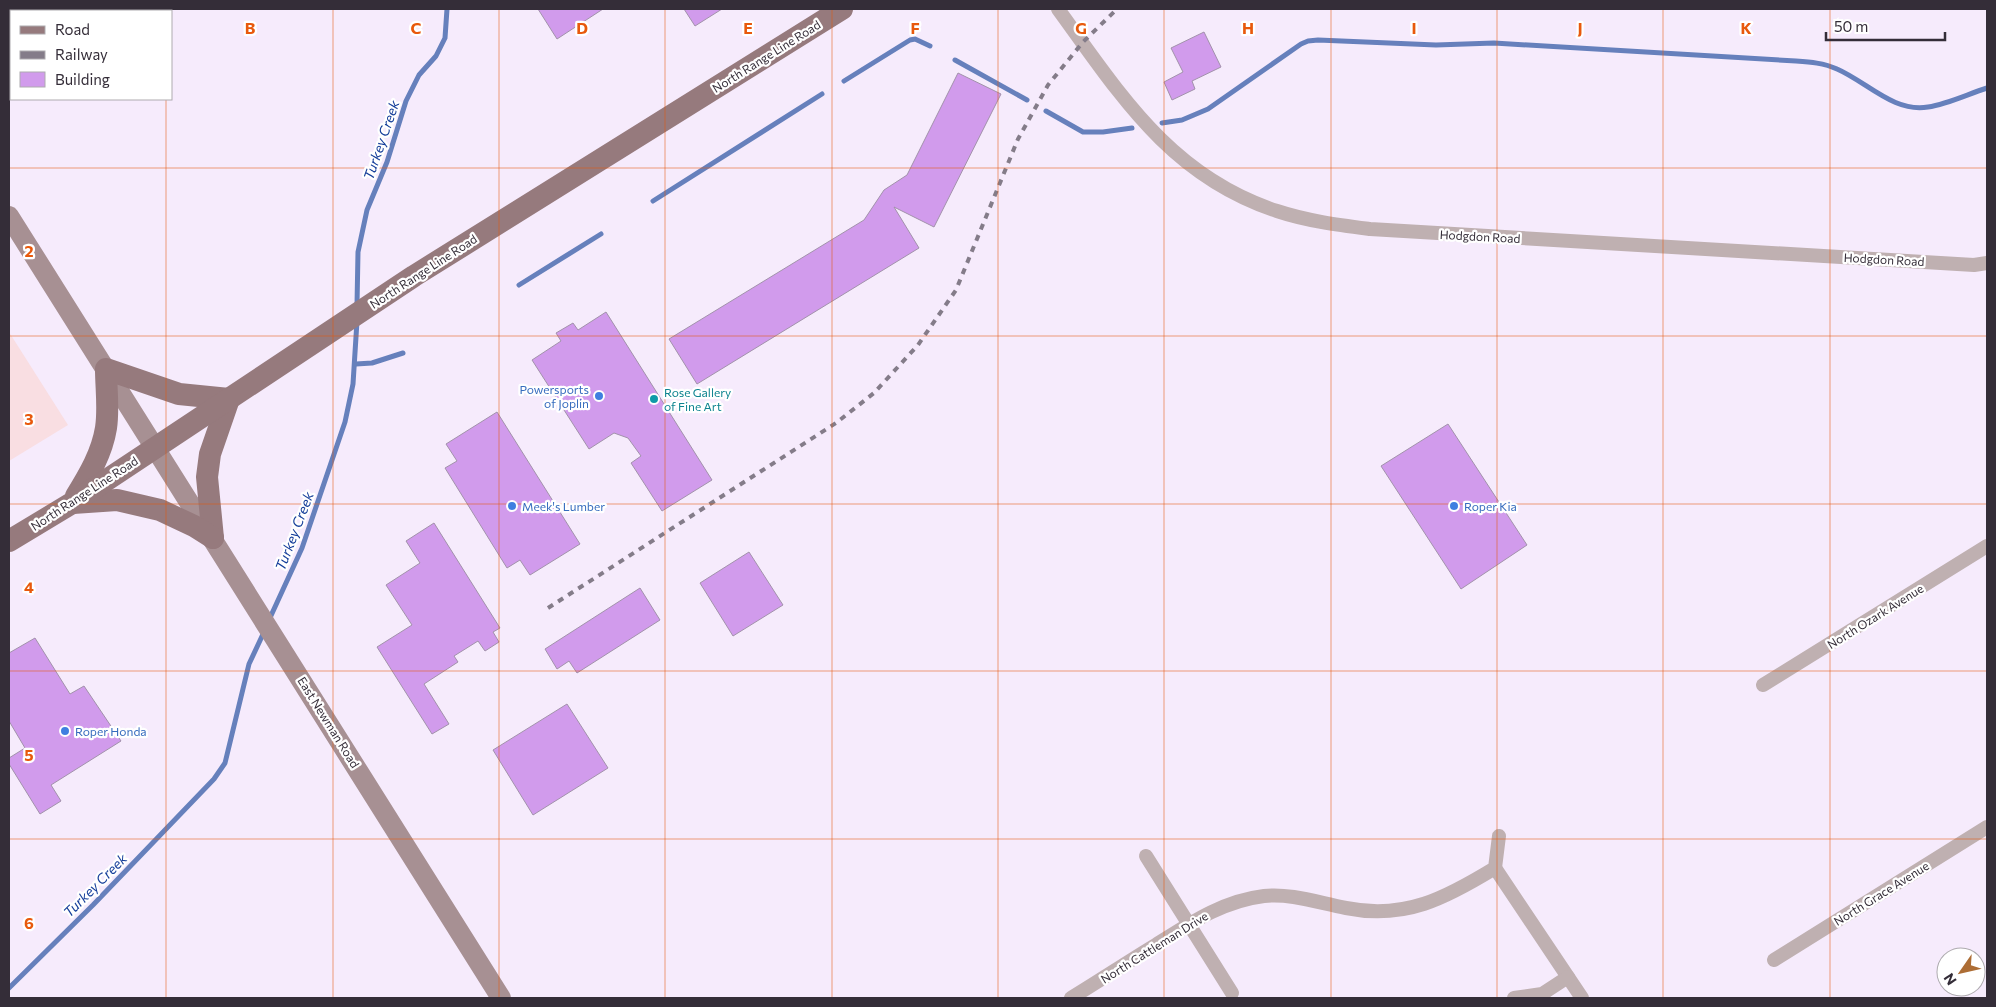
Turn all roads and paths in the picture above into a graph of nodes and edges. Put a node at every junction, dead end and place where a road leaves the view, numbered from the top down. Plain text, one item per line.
1 (842, 9) edge
2 (1058, 9) edge
3 (9, 216) edge
4 (1987, 263) edge
5 (106, 369) junction
6 (229, 399) junction
7 (154, 448) junction
8 (72, 503) junction
9 (213, 538) junction
10 (9, 541) edge
11 (1987, 546) edge
12 (1763, 686) dead end
13 (1987, 827) edge
14 (1499, 836) dead end
15 (1146, 856) dead end
16 (1495, 868) junction
17 (1189, 924) junction
18 (1774, 960) dead end
19 (1568, 977) junction
20 (1232, 993) dead end
21 (501, 998) edge
22 (1071, 998) edge
23 (1514, 998) edge
24 (1582, 998) edge

1 - 6 main road, North Range Line Road
2 - 4 street, Hodgdon Road
3 - 5 street, East Newman Road
5 - 6 main road
5 - 7 street, East Newman Road
5 - 8 main road
6 - 7 main road, North Range Line Road
6 - 9 main road
7 - 8 main road, North Range Line Road
7 - 9 street, East Newman Road
8 - 9 main road
8 - 10 main road, North Range Line Road
9 - 21 street, East Newman Road
11 - 12 street, North Ozark Avenue
13 - 18 street, North Grace Avenue
14 - 16 street
15 - 17 street
16 - 17 street, North Cattleman Drive
16 - 19 street
17 - 20 street
17 - 22 street, North Cattleman Drive
19 - 23 street
19 - 24 street

